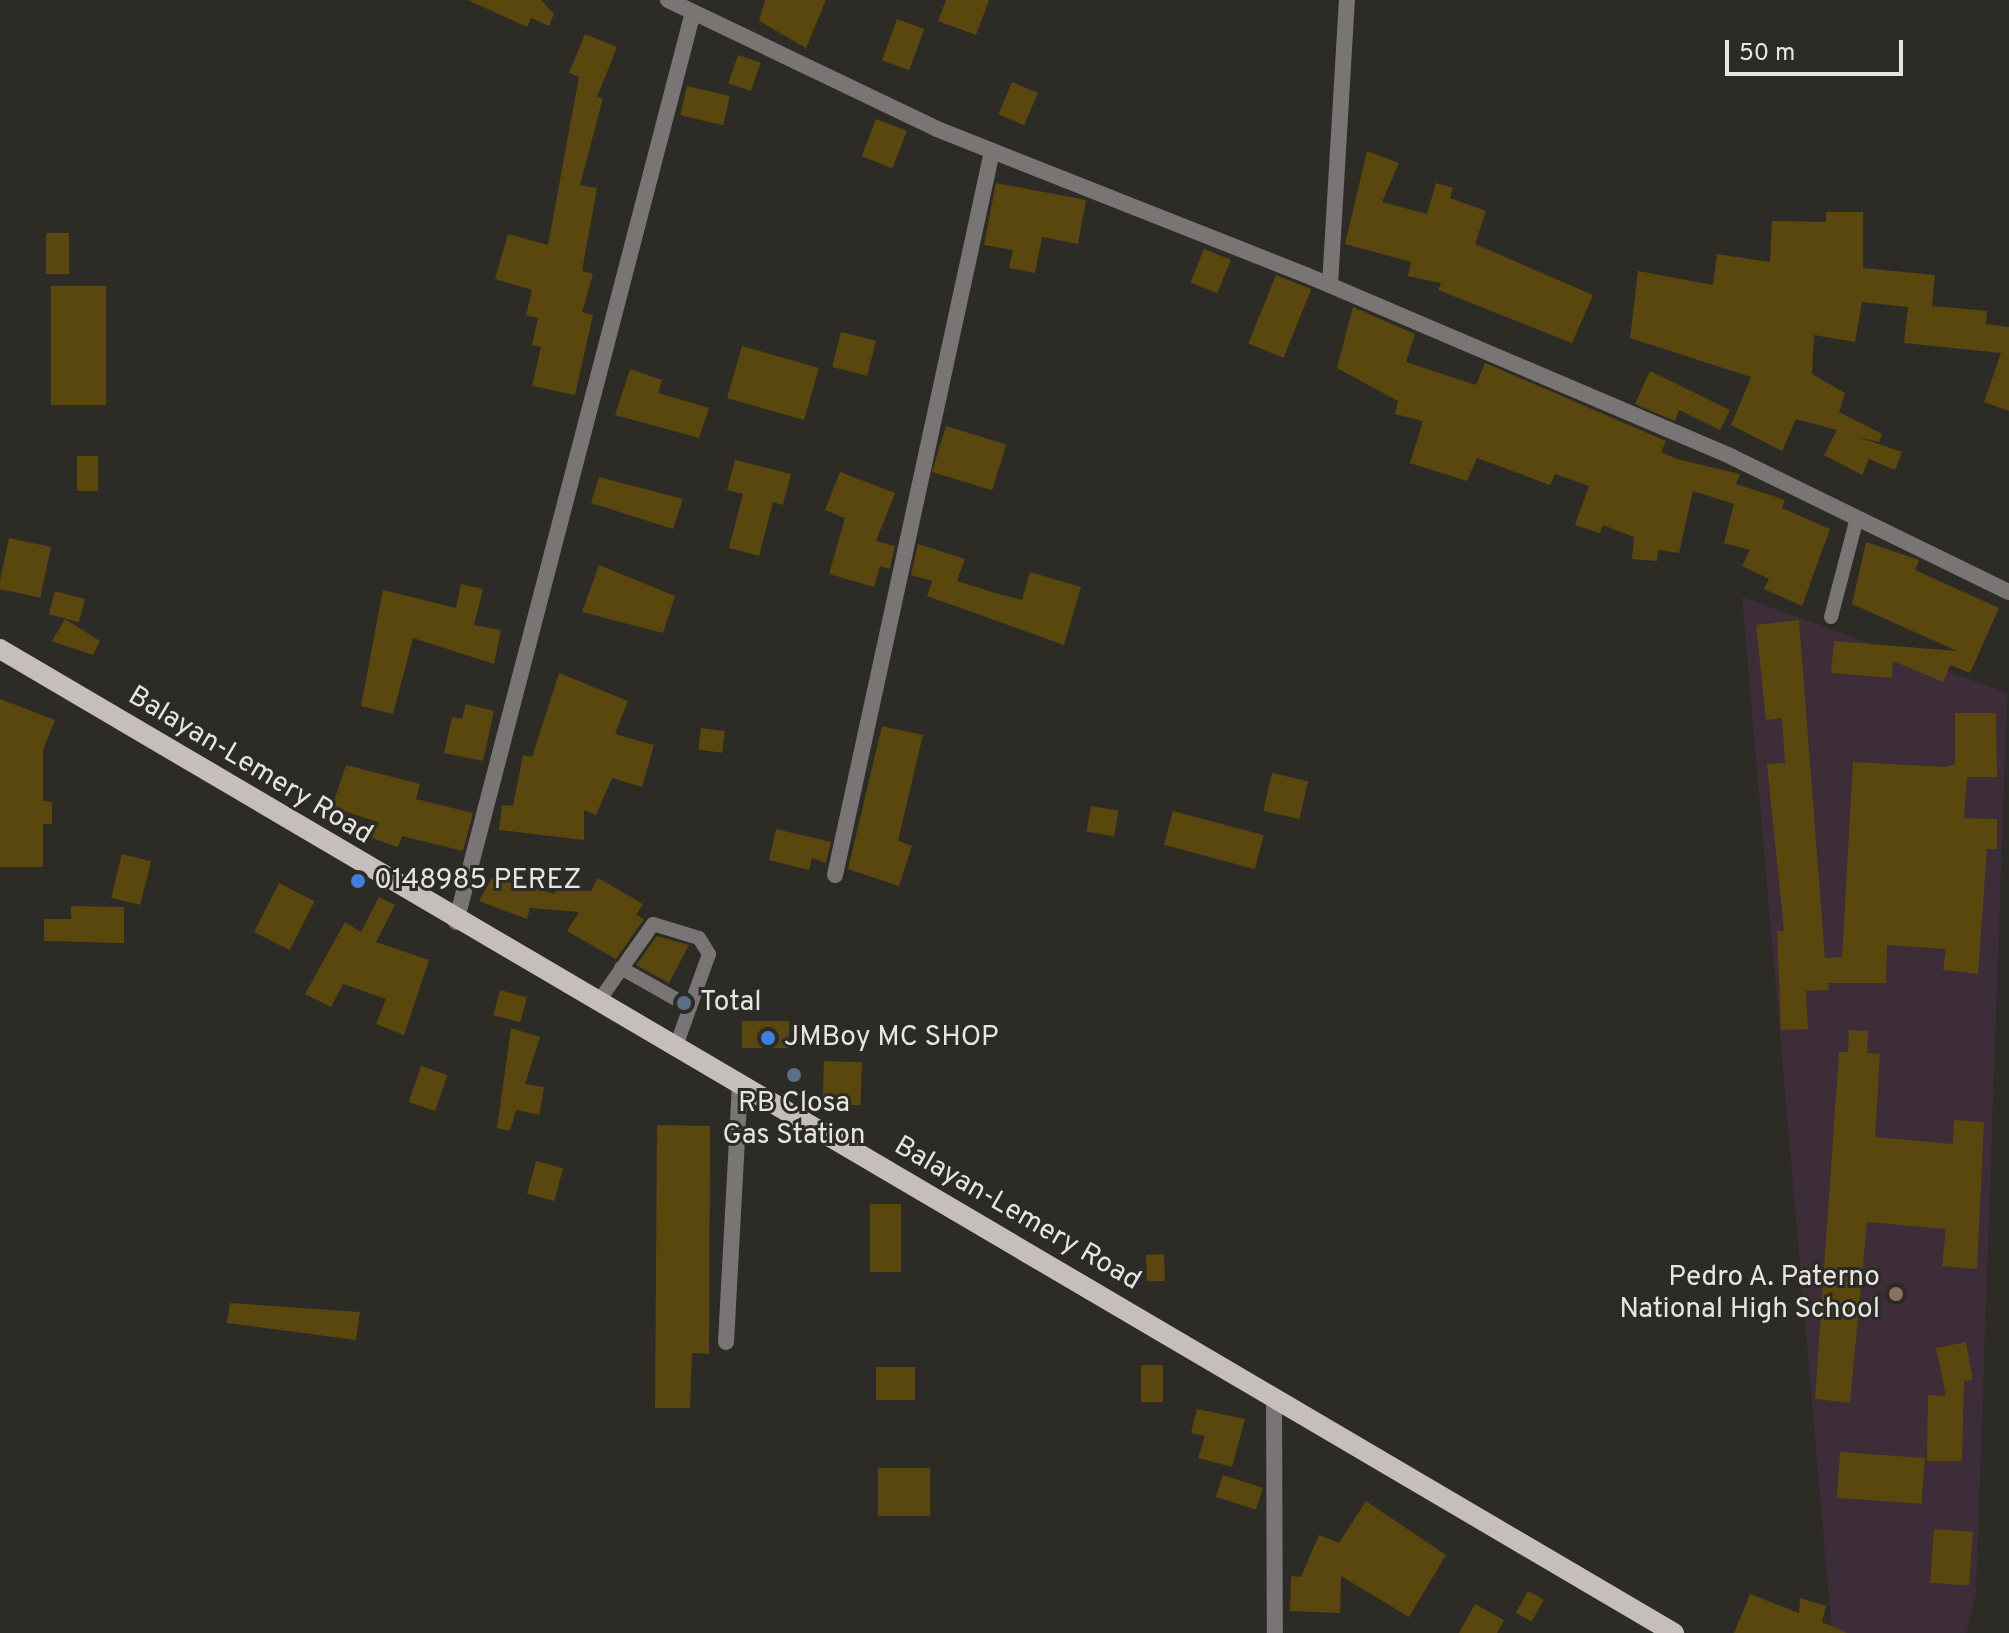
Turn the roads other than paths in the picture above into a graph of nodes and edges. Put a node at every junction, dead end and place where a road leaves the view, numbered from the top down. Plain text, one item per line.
1 (668, 0) edge
2 (1347, 0) edge
3 (696, 6) edge
4 (992, 151) junction
5 (1330, 285) junction
6 (1857, 518) junction
7 (2009, 592) edge
8 (1831, 617) dead end
9 (0, 649) edge
10 (835, 875) dead end
11 (456, 922) junction
12 (621, 968) junction
13 (598, 1002) junction
14 (690, 1007) junction
15 (676, 1046) junction
16 (740, 1084) junction
17 (726, 1342) dead end
18 (1274, 1398) junction
19 (1275, 1633) edge
20 (1674, 1633) edge

1 - 3 street
2 - 5 street
3 - 4 street
3 - 11 street
4 - 5 street
4 - 10 street
5 - 6 street
6 - 7 street
6 - 8 lane
9 - 11 main road, Balayan-Lemery Road
11 - 13 main road, Balayan-Lemery Road
12 - 13 lane
12 - 14 lane
12 - 14 lane
13 - 15 main road, Balayan-Lemery Road
14 - 15 lane
15 - 16 main road, Balayan-Lemery Road
16 - 17 street
16 - 18 main road, Balayan-Lemery Road
18 - 19 street
18 - 20 main road, Balayan-Lemery Road

